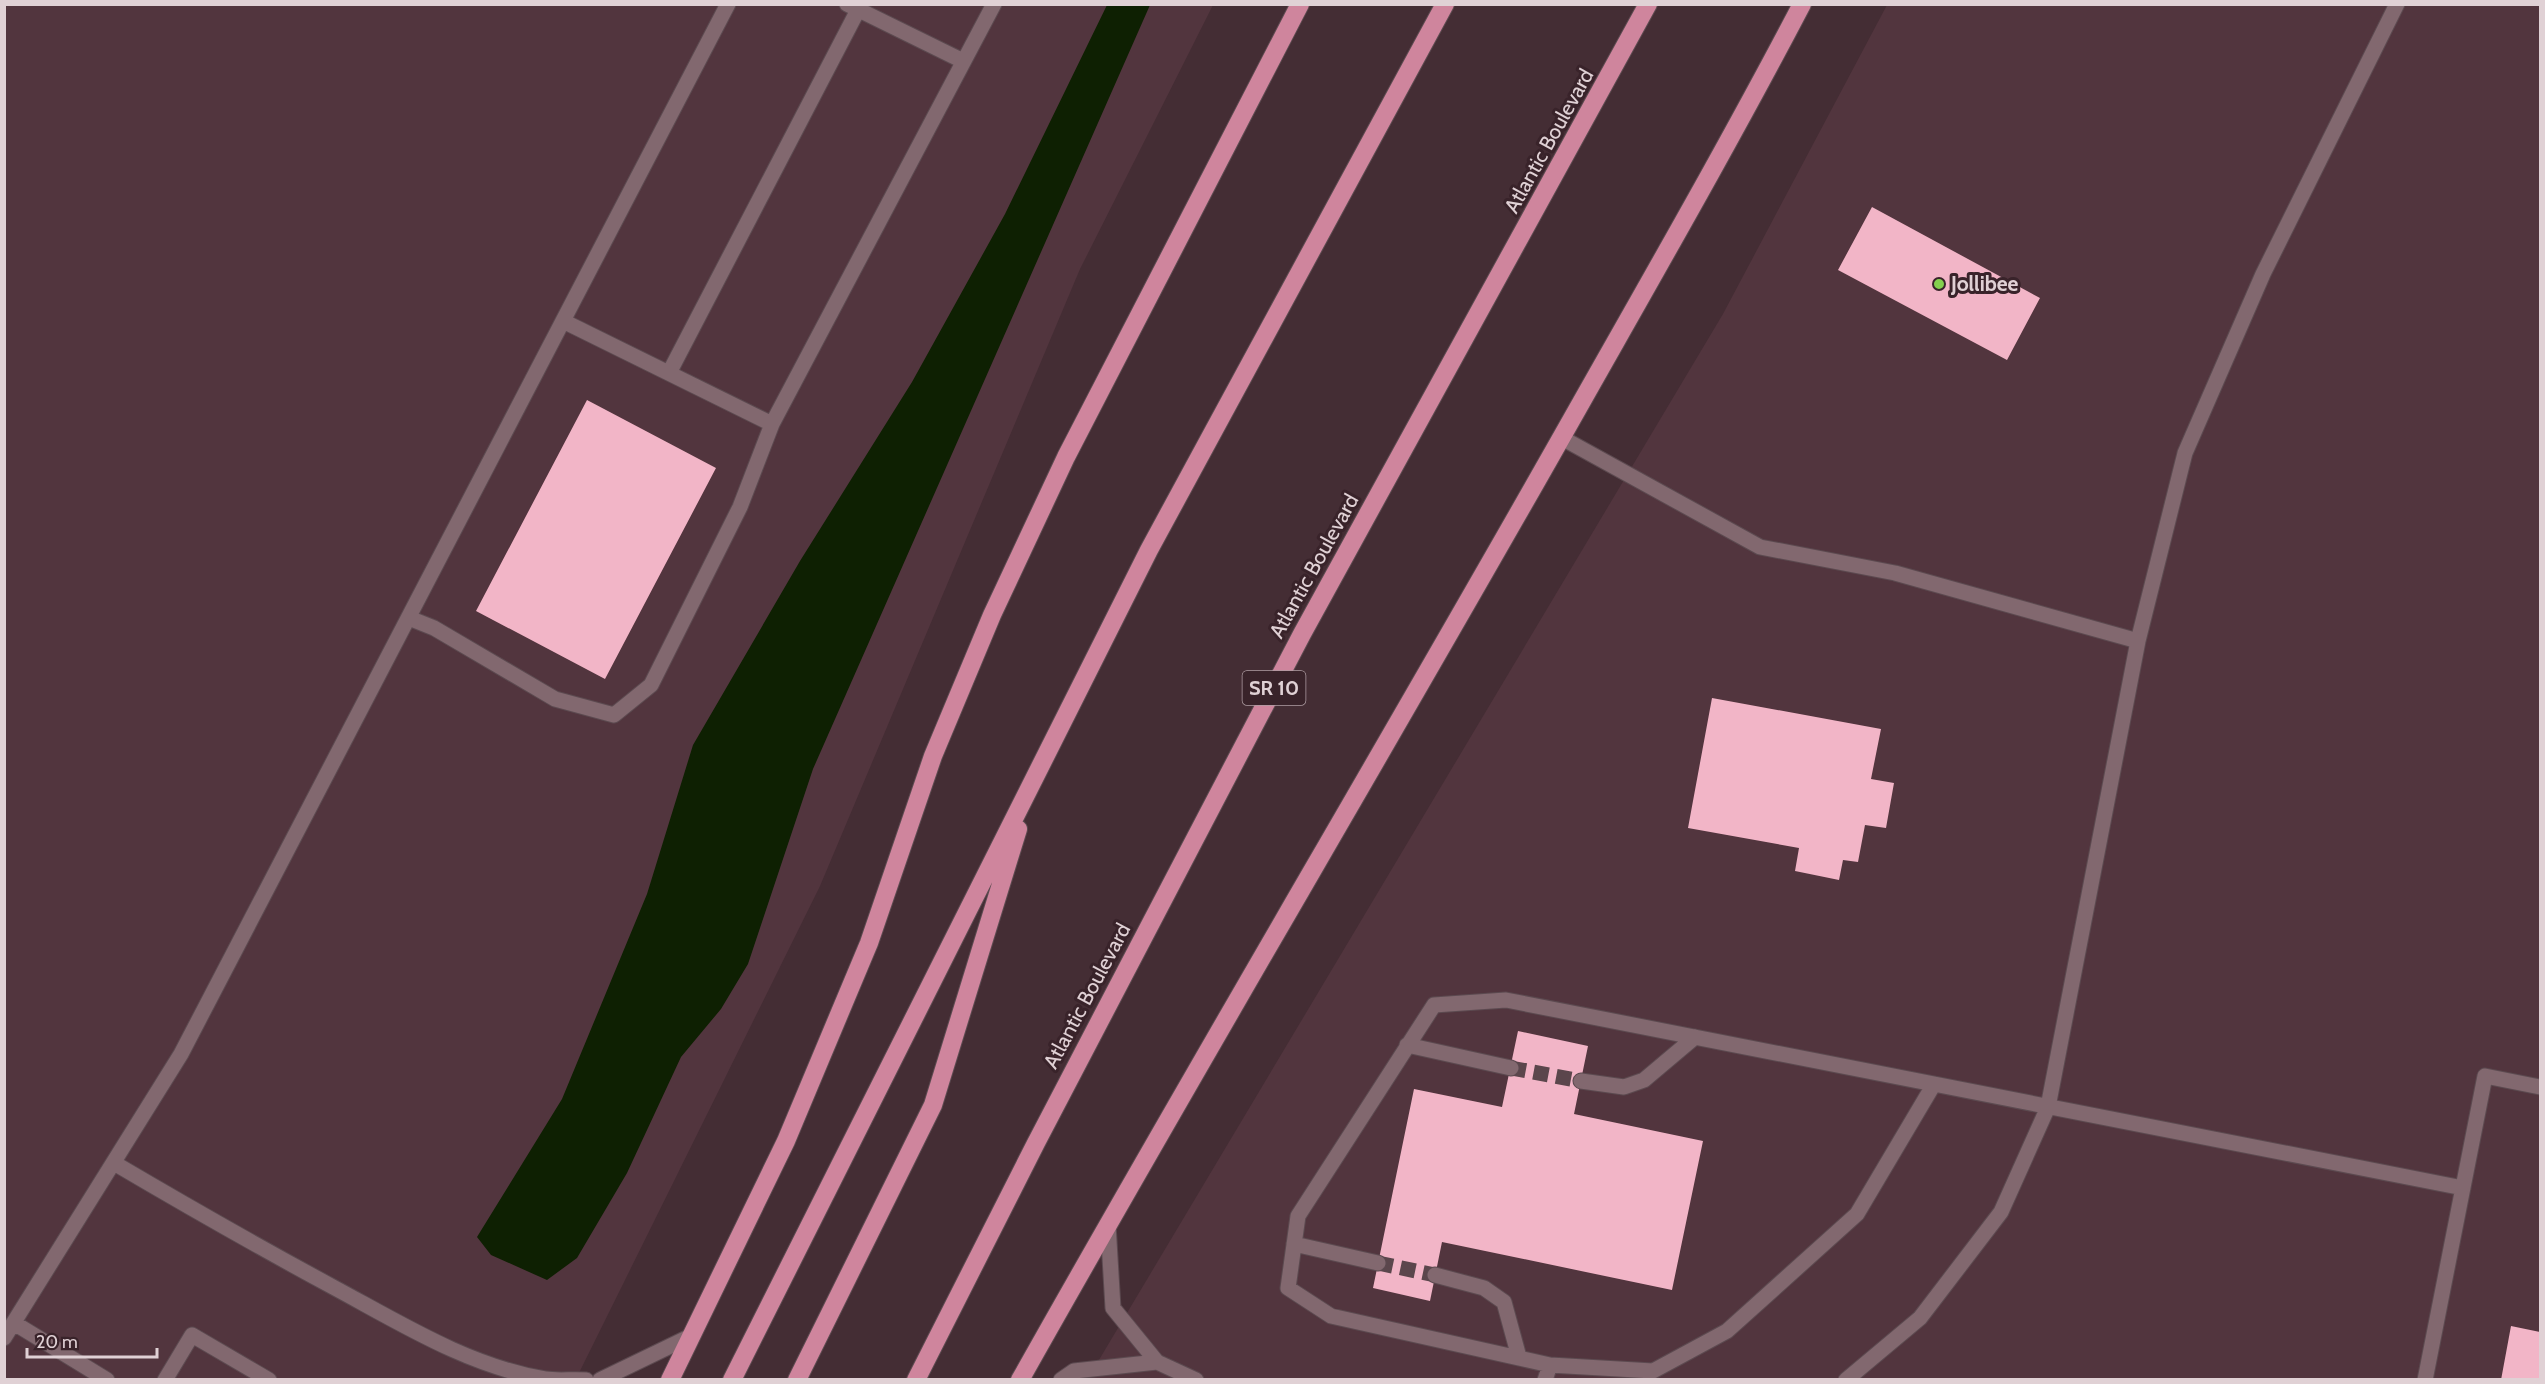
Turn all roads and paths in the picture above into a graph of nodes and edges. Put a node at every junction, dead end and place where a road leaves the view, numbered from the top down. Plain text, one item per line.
1 (729, 4) edge
2 (994, 4) edge
3 (1300, 4) edge
4 (1445, 4) edge
5 (1648, 4) edge
6 (1802, 4) edge
7 (2397, 4) edge
8 (853, 7) edge
9 (963, 61) junction
10 (563, 321) junction
11 (669, 373) junction
12 (772, 424) junction
13 (1562, 438) junction
14 (409, 618) junction
15 (2138, 641) junction
16 (1032, 781) junction
17 (1695, 1038) junction
18 (1407, 1045) junction
19 (1511, 1068) tunnel mouth
20 (1581, 1081) tunnel mouth
21 (1934, 1084) junction
22 (2541, 1087) edge
23 (2048, 1107) junction
24 (114, 1164) junction
25 (2463, 1188) junction
26 (1108, 1224) junction
27 (1294, 1244) junction
28 (1378, 1263) tunnel mouth
29 (1436, 1275) tunnel mouth
30 (14, 1323) junction
31 (689, 1337) junction
32 (4, 1338) edge
33 (1518, 1357) junction
34 (1156, 1362) junction
35 (1547, 1372) edge
36 (107, 1380) edge
37 (165, 1380) edge
38 (269, 1380) edge
39 (586, 1380) edge
40 (600, 1380) edge
41 (670, 1380) edge
42 (732, 1380) edge
43 (797, 1380) edge
44 (916, 1380) edge
45 (1020, 1380) edge
46 (1061, 1380) edge
47 (1196, 1380) edge
48 (1846, 1380) edge
49 (2425, 1380) edge

1 - 10 street
2 - 9 street
3 - 31 highway
4 - 16 highway
5 - 44 highway, Atlantic Boulevard / SR 10
6 - 13 highway
7 - 15 street
8 - 9 street
8 - 11 street
9 - 12 street
10 - 11 street
10 - 14 street
11 - 12 street
12 - 14 street
13 - 15 street
13 - 26 highway
14 - 24 street
15 - 23 street
16 - 42 highway
16 - 43 highway
17 - 18 street
17 - 20 street
17 - 21 street
18 - 19 street
18 - 27 street
21 - 23 street
21 - 35 street
22 - 25 street
23 - 25 street
23 - 48 street
24 - 30 street
24 - 39 street
25 - 49 street
26 - 34 street
26 - 45 highway
27 - 28 street
27 - 33 street
29 - 33 street
30 - 32 street
30 - 36 street
31 - 40 street
31 - 41 highway
33 - 35 street
34 - 46 street
34 - 47 street
37 - 38 street

